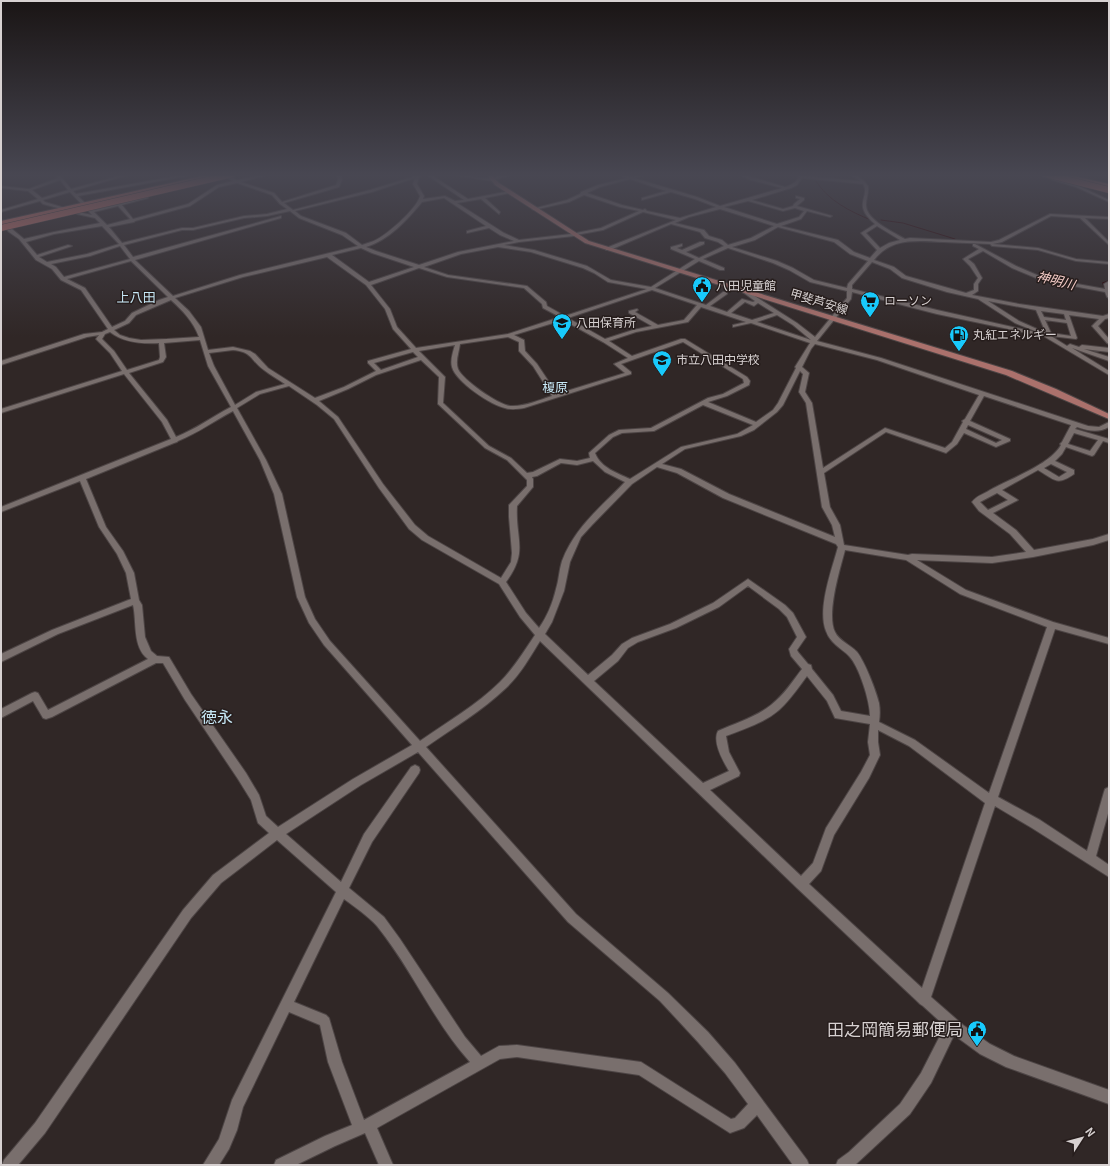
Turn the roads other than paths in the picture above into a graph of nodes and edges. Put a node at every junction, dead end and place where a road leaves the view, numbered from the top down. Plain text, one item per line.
1 (5, 228) edge
2 (87, 228) edge
3 (107, 228) edge
4 (180, 228) edge
5 (243, 228) edge
6 (331, 228) edge
7 (395, 228) edge
8 (482, 228) edge
9 (495, 228) edge
10 (564, 228) edge
11 (603, 228) edge
12 (655, 228) edge
13 (693, 228) edge
14 (774, 228) edge
15 (787, 228) edge
16 (871, 228) edge
17 (885, 228) edge
18 (1024, 228) edge
19 (1093, 228) edge
20 (469, 232) dead end
21 (573, 234) junction
22 (902, 240) junction
23 (23, 241) junction
24 (519, 241) junction
25 (702, 243) dead end
26 (1109, 244) edge
27 (120, 245) junction
28 (680, 245) dead end
29 (70, 246) dead end
30 (361, 246) junction
31 (500, 246) junction
32 (728, 247) junction
33 (985, 247) junction
34 (608, 249) junction
35 (879, 250) junction
36 (682, 252) junction
37 (328, 255) junction
38 (36, 257) junction
39 (132, 259) junction
40 (699, 259) junction
41 (870, 260) junction
42 (1109, 262) edge
43 (45, 264) junction
44 (420, 267) junction
45 (722, 269) dead end
46 (679, 271) junction
47 (63, 279) junction
48 (1109, 282) edge
49 (368, 284) junction
50 (650, 289) junction
51 (849, 290) junction
52 (748, 292) junction
53 (1109, 292) edge
54 (725, 293) dead end
55 (967, 295) junction
56 (172, 297) junction
57 (1109, 297) edge
58 (980, 298) junction
59 (758, 301) junction
60 (700, 305) junction
61 (706, 307) junction
62 (1038, 309) junction
63 (635, 310) dead end
64 (778, 313) junction
65 (1066, 313) junction
66 (727, 314) junction
67 (1109, 316) edge
68 (564, 318) junction
69 (833, 318) junction
70 (1042, 318) junction
71 (1103, 318) junction
72 (750, 321) junction
73 (1069, 322) junction
74 (658, 326) junction
75 (735, 326) dead end
76 (111, 330) junction
77 (103, 333) junction
78 (509, 334) junction
79 (1048, 335) junction
80 (202, 338) junction
81 (161, 340) junction
82 (605, 341) junction
83 (814, 341) junction
84 (1109, 342) edge
85 (458, 343) junction
86 (1070, 346) junction
87 (414, 350) junction
88 (1109, 350) edge
89 (206, 352) junction
90 (422, 358) junction
91 (631, 358) junction
92 (1109, 359) edge
93 (1, 363) edge
94 (798, 367) junction
95 (125, 372) junction
96 (380, 372) junction
97 (1109, 373) edge
98 (291, 384) junction
99 (982, 394) junction
100 (555, 396) junction
101 (315, 400) junction
102 (704, 403) junction
103 (234, 408) junction
104 (1, 411) edge
105 (1109, 417) edge
106 (965, 421) junction
107 (1109, 424) edge
108 (757, 425) junction
109 (1073, 427) junction
110 (962, 430) junction
111 (1106, 439) edge
112 (175, 441) junction
113 (1064, 444) junction
114 (593, 459) junction
115 (1051, 461) junction
116 (656, 465) junction
117 (1038, 468) junction
118 (820, 473) junction
119 (527, 475) junction
120 (82, 478) junction
121 (630, 482) junction
122 (996, 489) junction
123 (1, 510) edge
124 (987, 513) junction
125 (1109, 537) edge
126 (840, 545) junction
127 (1033, 554) junction
128 (908, 558) junction
129 (502, 582) junction
130 (135, 601) junction
131 (1052, 625) junction
132 (540, 635) junction
133 (1109, 641) edge
134 (1, 658) edge
135 (155, 658) junction
136 (808, 668) junction
137 (588, 681) junction
138 (1, 714) edge
139 (875, 722) junction
140 (420, 746) junction
141 (415, 770) dead end
142 (702, 790) junction
143 (1109, 792) edge
144 (991, 800) junction
145 (278, 833) junction
146 (1090, 860) junction
147 (1109, 872) edge
148 (801, 884) junction
149 (342, 890) junction
150 (924, 1000) junction
151 (286, 1005) junction
152 (952, 1025) junction
153 (480, 1064) junction
154 (1109, 1096) edge
155 (756, 1105) junction
156 (364, 1126) junction
157 (9, 1165) edge
158 (212, 1165) edge
159 (282, 1165) edge
160 (386, 1165) edge
161 (802, 1165) edge
162 (843, 1165) edge

1 - 23 street
2 - 23 street
3 - 27 street
4 - 27 street
5 - 39 street
6 - 30 street
7 - 30 street
8 - 20 street
9 - 24 street
10 - 21 main road, 甲斐芦安線
11 - 21 street
12 - 34 street
13 - 32 street
14 - 32 street
15 - 41 street
16 - 35 street
17 - 22 street
18 - 33 street
19 - 26 street
21 - 24 street
21 - 34 main road, 甲斐芦安線
22 - 33 street
22 - 35 street
23 - 38 street
24 - 31 street
25 - 36 street
27 - 39 street
27 - 43 street
28 - 36 street
29 - 38 street
30 - 37 street
30 - 44 street
31 - 44 street
31 - 50 street
32 - 40 street
32 - 51 street
33 - 42 street
33 - 53 street
33 - 55 street
34 - 46 main road, 甲斐芦安線
35 - 41 street
36 - 40 street
37 - 49 street
37 - 56 street
38 - 43 street
39 - 47 street
39 - 56 street
40 - 45 street
40 - 46 street
41 - 51 street
41 - 55 street
43 - 47 street
44 - 49 street
44 - 68 street
46 - 50 street
46 - 52 main road, 甲斐芦安線
47 - 76 street
48 - 53 street
49 - 87 street
50 - 60 street
50 - 68 street
51 - 69 street
51 - 79 street
52 - 59 street
52 - 69 main road, 甲斐芦安線
53 - 57 street
54 - 61 street
55 - 58 street
56 - 76 street
56 - 80 street
58 - 62 street
58 - 79 street
59 - 64 street
59 - 66 street
60 - 61 street
60 - 74 street
61 - 66 street
62 - 65 street
62 - 70 street
63 - 74 street
64 - 72 street
64 - 83 street
65 - 71 street
65 - 73 street
66 - 72 street
67 - 71 street
68 - 78 street
68 - 82 street
69 - 83 street
69 - 105 main road, 甲斐芦安線
70 - 73 street
70 - 79 street
71 - 84 street
72 - 75 street
72 - 83 street
73 - 79 street
74 - 82 street
76 - 77 street
76 - 81 street
77 - 93 street
77 - 95 street
78 - 85 street
78 - 100 street
79 - 86 street
79 - 97 street
80 - 81 street
80 - 89 street
81 - 95 street
82 - 91 street
83 - 94 street
83 - 99 street
85 - 87 street
85 - 100 street
86 - 88 street
86 - 92 street
87 - 90 street
87 - 96 street
89 - 98 street
89 - 103 street
90 - 96 street
90 - 119 street
91 - 100 street
91 - 102 street
94 - 108 street
94 - 118 street
95 - 104 street
95 - 112 street
96 - 101 street
98 - 101 street
98 - 103 street
99 - 106 street
99 - 109 street
101 - 129 street
102 - 108 street
102 - 114 street
103 - 112 street
103 - 140 street
106 - 110 street
106 - 110 street
107 - 109 street
108 - 116 street
109 - 111 street
109 - 113 street
110 - 118 street
111 - 113 street
112 - 120 street
113 - 115 street
114 - 119 street
114 - 121 street
115 - 117 street
115 - 117 street
116 - 121 street
116 - 126 street
117 - 122 street
118 - 126 street
119 - 129 street
120 - 123 street
120 - 130 street
121 - 132 street
122 - 124 street
122 - 124 street
124 - 127 street
125 - 127 street
126 - 128 street
126 - 139 street
127 - 128 street
128 - 131 street
129 - 132 street
130 - 134 street
130 - 135 street
131 - 133 street
131 - 144 street
132 - 137 street
132 - 140 street
135 - 138 street
135 - 145 street
136 - 137 street
136 - 139 street
136 - 142 street
137 - 142 street
139 - 144 street
139 - 148 street
140 - 145 street
140 - 155 street
141 - 149 street
142 - 148 street
143 - 146 street
144 - 146 street
144 - 150 street
145 - 149 street
145 - 157 street
146 - 147 street
148 - 150 street
149 - 151 street
149 - 153 street
150 - 152 street
151 - 156 street
151 - 158 street
152 - 154 street
152 - 162 street
153 - 155 street
153 - 156 street
155 - 161 street
156 - 159 street
156 - 160 street

